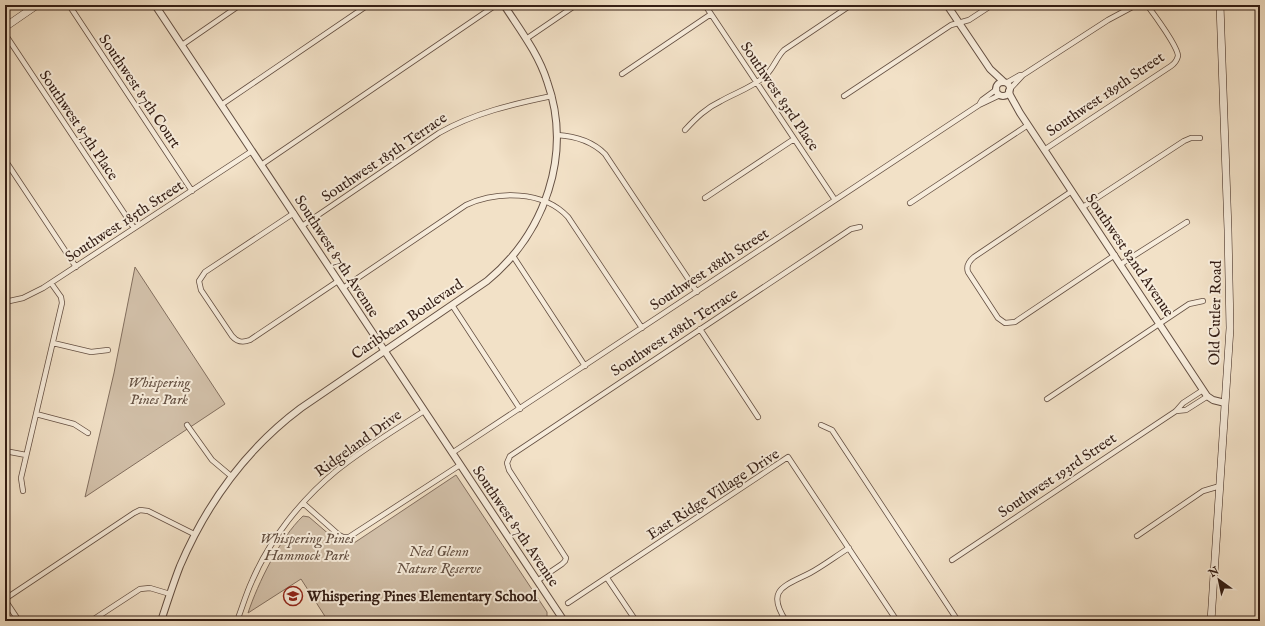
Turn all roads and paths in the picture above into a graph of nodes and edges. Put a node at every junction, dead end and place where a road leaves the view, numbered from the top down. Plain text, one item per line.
1 (37, 5) edge
2 (69, 5) edge
3 (155, 5) edge
4 (240, 5) edge
5 (368, 5) edge
6 (496, 5) edge
7 (504, 5) edge
8 (576, 5) edge
9 (705, 5) edge
10 (850, 5) edge
11 (947, 5) edge
12 (992, 5) edge
13 (1136, 5) edge
14 (1147, 5) edge
15 (1220, 5) edge
16 (711, 14) junction
17 (959, 23) junction
18 (5, 27) edge
19 (5, 34) edge
20 (526, 39) junction
21 (182, 45) junction
22 (622, 74) dead end
23 (757, 83) junction
24 (1003, 89) junction
25 (552, 96) junction
26 (844, 96) dead end
27 (221, 105) junction
28 (1028, 125) junction
29 (685, 130) dead end
30 (557, 135) junction
31 (1200, 138) dead end
32 (794, 139) junction
33 (1044, 150) junction
34 (252, 151) junction
35 (5, 160) edge
36 (261, 165) junction
37 (192, 191) junction
38 (1072, 191) junction
39 (705, 198) dead end
40 (836, 200) junction
41 (545, 202) junction
42 (910, 203) dead end
43 (1083, 207) junction
44 (294, 213) junction
45 (1187, 222) dead end
46 (302, 226) junction
47 (860, 227) dead end
48 (134, 228) junction
49 (1115, 254) junction
50 (513, 256) junction
51 (1121, 264) junction
52 (76, 266) junction
53 (338, 281) junction
54 (51, 283) junction
55 (343, 288) junction
56 (697, 292) junction
57 (1203, 301) dead end
58 (5, 302) edge
59 (452, 305) junction
60 (1160, 323) junction
61 (642, 328) junction
62 (700, 329) junction
63 (52, 343) junction
64 (108, 350) dead end
65 (384, 350) junction
66 (585, 366) junction
67 (1204, 390) junction
68 (1208, 396) junction
69 (1046, 399) dead end
70 (1187, 401) junction
71 (1225, 402) junction
72 (1191, 407) junction
73 (520, 409) junction
74 (424, 411) junction
75 (1176, 411) junction
76 (36, 414) junction
77 (758, 417) dead end
78 (187, 425) dead end
79 (821, 425) dead end
80 (88, 433) dead end
81 (5, 451) edge
82 (452, 453) junction
83 (26, 455) junction
84 (460, 465) junction
85 (231, 476) junction
86 (1220, 486) junction
87 (23, 491) dead end
88 (303, 503) junction
89 (194, 534) junction
90 (1137, 536) dead end
91 (849, 548) junction
92 (952, 560) dead end
93 (607, 578) junction
94 (537, 581) junction
95 (170, 594) junction
96 (1260, 597) edge
97 (5, 599) edge
98 (568, 603) dead end
99 (1259, 619) edge
100 (560, 620) edge
101 (19, 621) edge
102 (91, 621) edge
103 (161, 621) edge
104 (237, 621) edge
105 (636, 621) edge
106 (786, 621) edge
107 (897, 621) edge
108 (958, 621) edge
109 (1211, 621) edge

1 - 18 main road
2 - 37 street, Southwest 87th Court
3 - 21 street, Southwest 87th Avenue
4 - 21 street
5 - 27 street
6 - 36 street
7 - 20 street, Caribbean Boulevard
8 - 20 street
9 - 16 street, Southwest 83rd Place
10 - 23 street
11 - 17 street, Southwest 82nd Avenue
12 - 17 street
13 - 24 street, Southwest 188th Street
14 - 33 street, Southwest 189th Street
15 - 71 main road, Old Cutler Road
16 - 22 street
16 - 23 street, Southwest 83rd Place
17 - 24 street, Southwest 82nd Avenue
17 - 26 street
19 - 48 street, Southwest 87th Place
20 - 25 street, Caribbean Boulevard
21 - 27 street, Southwest 87th Avenue
23 - 29 street
23 - 32 street, Southwest 83rd Place
24 - 28 street, Southwest 82nd Avenue
24 - 40 street, Southwest 188th Street
25 - 30 street, Caribbean Boulevard
25 - 46 street, Southwest 185th Terrace
27 - 34 street, Southwest 87th Avenue
28 - 33 street, Southwest 82nd Avenue
28 - 42 street
30 - 41 street, Caribbean Boulevard
30 - 56 street
31 - 43 street
32 - 39 street
32 - 40 street, Southwest 83rd Place
33 - 38 street, Southwest 82nd Avenue
34 - 36 street, Southwest 87th Avenue
34 - 37 street, Southwest 185th Street
35 - 52 street
36 - 44 street, Southwest 87th Avenue
37 - 48 street, Southwest 185th Street
38 - 43 street, Southwest 82nd Avenue
38 - 49 street
40 - 56 street, Southwest 188th Street
41 - 50 street, Caribbean Boulevard
41 - 55 street
41 - 61 street
43 - 49 street, Southwest 82nd Avenue
44 - 46 street, Southwest 87th Avenue
44 - 53 street
45 - 51 street
46 - 53 street, Southwest 87th Avenue
47 - 62 street, Southwest 188th Terrace
48 - 52 street, Southwest 185th Street
49 - 51 street, Southwest 82nd Avenue
50 - 59 street, Caribbean Boulevard
50 - 66 street
51 - 60 street, Southwest 82nd Avenue
52 - 54 street, Southwest 185th Street
53 - 55 street, Southwest 87th Avenue
54 - 58 street, Southwest 185th Street
54 - 63 street
55 - 65 street, Southwest 87th Avenue
56 - 61 street, Southwest 188th Street
57 - 60 street
59 - 65 street, Caribbean Boulevard
59 - 73 street
60 - 67 street, Southwest 82nd Avenue
60 - 69 street
61 - 66 street, Southwest 188th Street
62 - 77 street
62 - 94 street, Southwest 188th Terrace
63 - 64 street
63 - 76 street
65 - 74 street, Southwest 87th Avenue
65 - 85 street, Caribbean Boulevard
66 - 73 street, Southwest 188th Street
67 - 68 street, Southwest 82nd Avenue
67 - 70 street, Southwest 193rd Street
68 - 71 street
68 - 72 street, Southwest 193rd Street
70 - 72 street
70 - 75 street, Southwest 193rd Street
71 - 86 main road, Old Cutler Road
72 - 75 street, Southwest 193rd Street
73 - 82 street, Southwest 188th Street
74 - 82 street, Southwest 87th Avenue
74 - 88 street, Ridgeland Drive
75 - 92 street, Southwest 193rd Street
76 - 80 street
76 - 83 street
78 - 85 street
79 - 108 street
81 - 83 street
82 - 84 street, Southwest 87th Avenue
83 - 87 street
84 - 88 street
84 - 94 street, Southwest 87th Avenue
85 - 89 street, Caribbean Boulevard
86 - 90 street
86 - 109 main road, Old Cutler Road
88 - 104 street, Ridgeland Drive
89 - 95 street, Caribbean Boulevard
89 - 97 street
91 - 93 street, East Ridge Village Drive
91 - 106 street
91 - 107 street, East Ridge Village Drive
93 - 98 street, East Ridge Village Drive
93 - 105 street
94 - 100 street, Southwest 87th Avenue
95 - 102 street
95 - 103 street, Caribbean Boulevard
96 - 99 street
97 - 101 street

